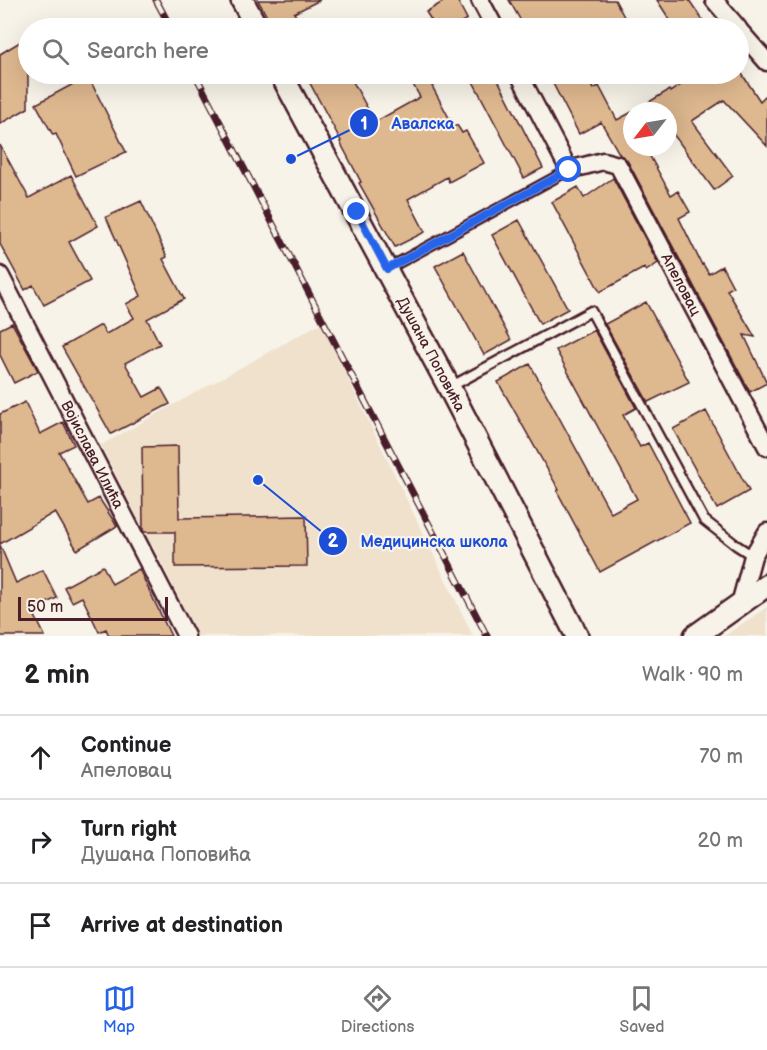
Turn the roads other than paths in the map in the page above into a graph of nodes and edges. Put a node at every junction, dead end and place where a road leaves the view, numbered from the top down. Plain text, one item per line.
1 (242, 0) edge
2 (480, 0) edge
3 (714, 0) edge
4 (252, 18) edge
5 (490, 18) edge
6 (729, 18) edge
7 (749, 42) edge
8 (767, 62) edge
9 (286, 84) edge
10 (524, 84) edge
11 (569, 170) junction
12 (387, 269) junction
13 (0, 275) edge
14 (449, 387) junction
15 (767, 447) edge
16 (767, 532) edge
17 (753, 556) junction
18 (767, 585) edge
19 (740, 604) junction
20 (186, 636) edge
21 (577, 636) edge
22 (695, 636) edge

1 - 4 street
2 - 5 street
3 - 6 street
7 - 8 street
9 - 12 street, Душана Поповића
10 - 11 street
11 - 12 lane, Апеловац
11 - 15 street, Апеловац
12 - 14 street, Душана Поповића
13 - 20 street, Војислава Илића
14 - 17 lane
14 - 21 street, Душана Поповића
16 - 17 street
17 - 19 street
18 - 19 street
19 - 22 street

